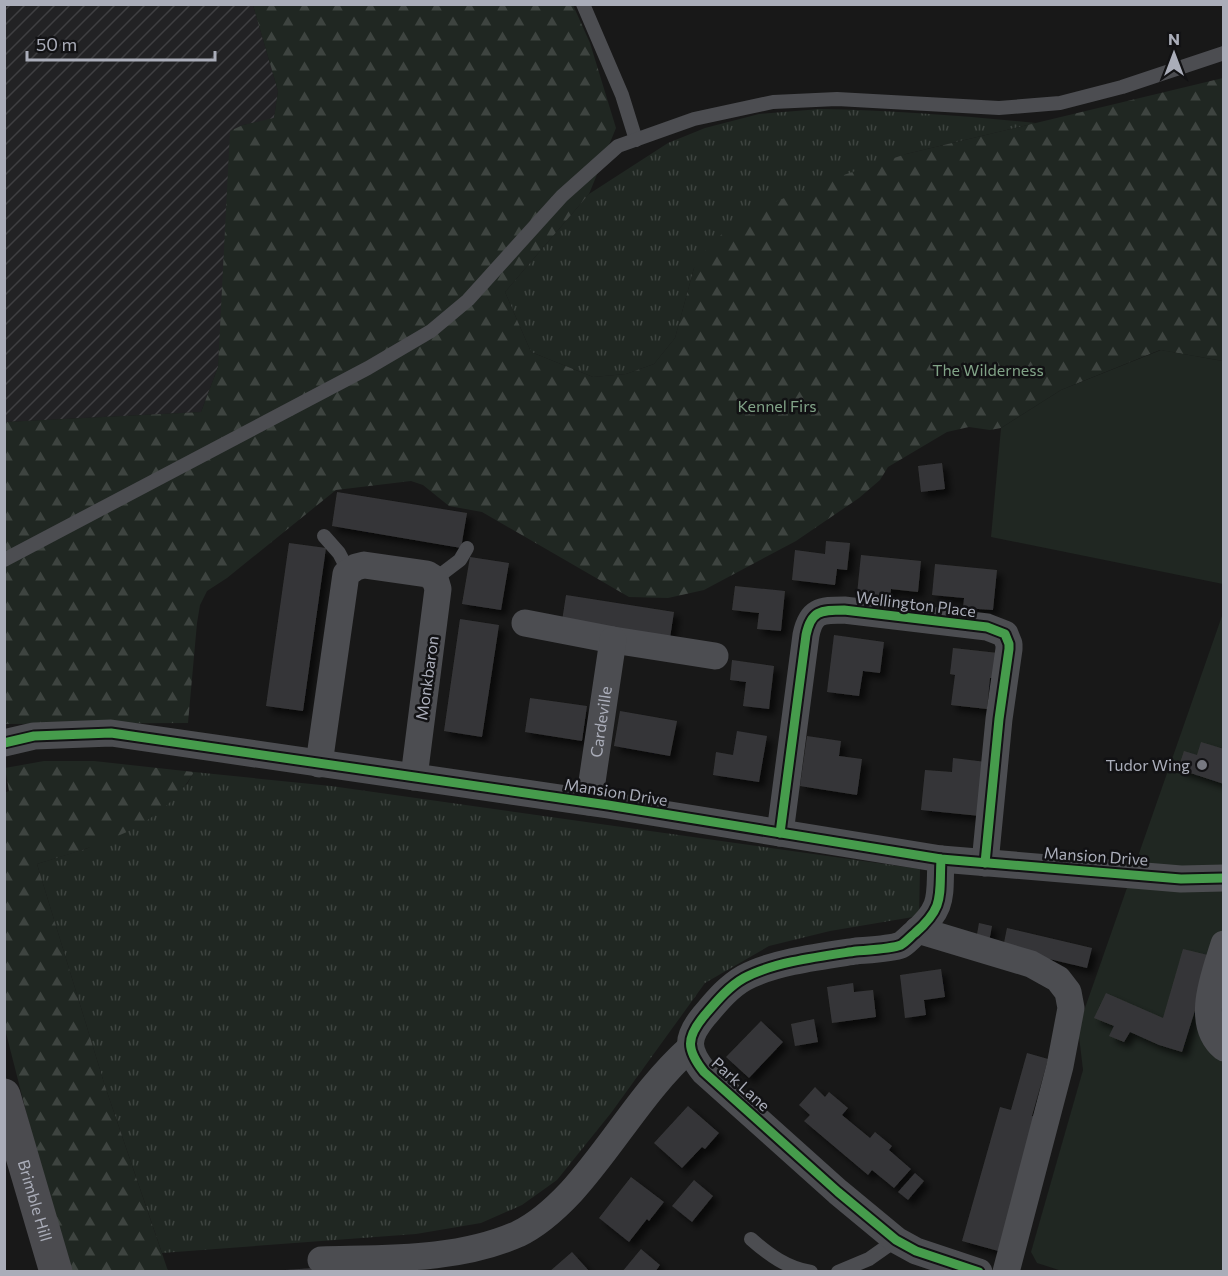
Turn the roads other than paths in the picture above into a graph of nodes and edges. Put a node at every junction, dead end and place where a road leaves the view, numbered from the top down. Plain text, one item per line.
1 (583, 4) edge
2 (1224, 53) edge
3 (636, 140) junction
4 (324, 536) dead end
5 (467, 548) dead end
6 (4, 560) edge
7 (349, 572) junction
8 (435, 579) junction
9 (525, 623) dead end
10 (613, 640) junction
11 (715, 656) dead end
12 (4, 743) edge
13 (320, 764) junction
14 (414, 777) junction
15 (589, 802) junction
16 (780, 833) junction
17 (940, 859) junction
18 (985, 863) junction
19 (1224, 878) edge
20 (918, 930) junction
21 (1224, 944) edge
22 (690, 1048) junction
23 (1224, 1048) edge
24 (4, 1095) edge
25 (751, 1239) dead end
26 (896, 1240) junction
27 (321, 1260) dead end
28 (56, 1272) edge
29 (811, 1272) edge
30 (838, 1272) edge
31 (980, 1272) edge
32 (1006, 1272) edge

1 - 3 lane
2 - 3 lane
3 - 6 lane
4 - 7 lane
5 - 8 lane
7 - 8 street
7 - 13 street
8 - 14 street, Monkbaron
9 - 10 street
10 - 11 street
10 - 15 street, Cardeville
12 - 13 street, Mansion Drive
13 - 14 street, Mansion Drive
14 - 15 street, Mansion Drive
15 - 16 street, Mansion Drive
16 - 17 street, Mansion Drive
16 - 18 street, Wellington Place
17 - 18 street, Mansion Drive
17 - 20 street
18 - 19 street, Mansion Drive
20 - 22 street
20 - 32 street
21 - 23 street
22 - 26 street, Park Lane
22 - 27 street
24 - 28 main road, Brimble Hill
25 - 29 lane
26 - 30 lane
26 - 31 street, Park Lane

